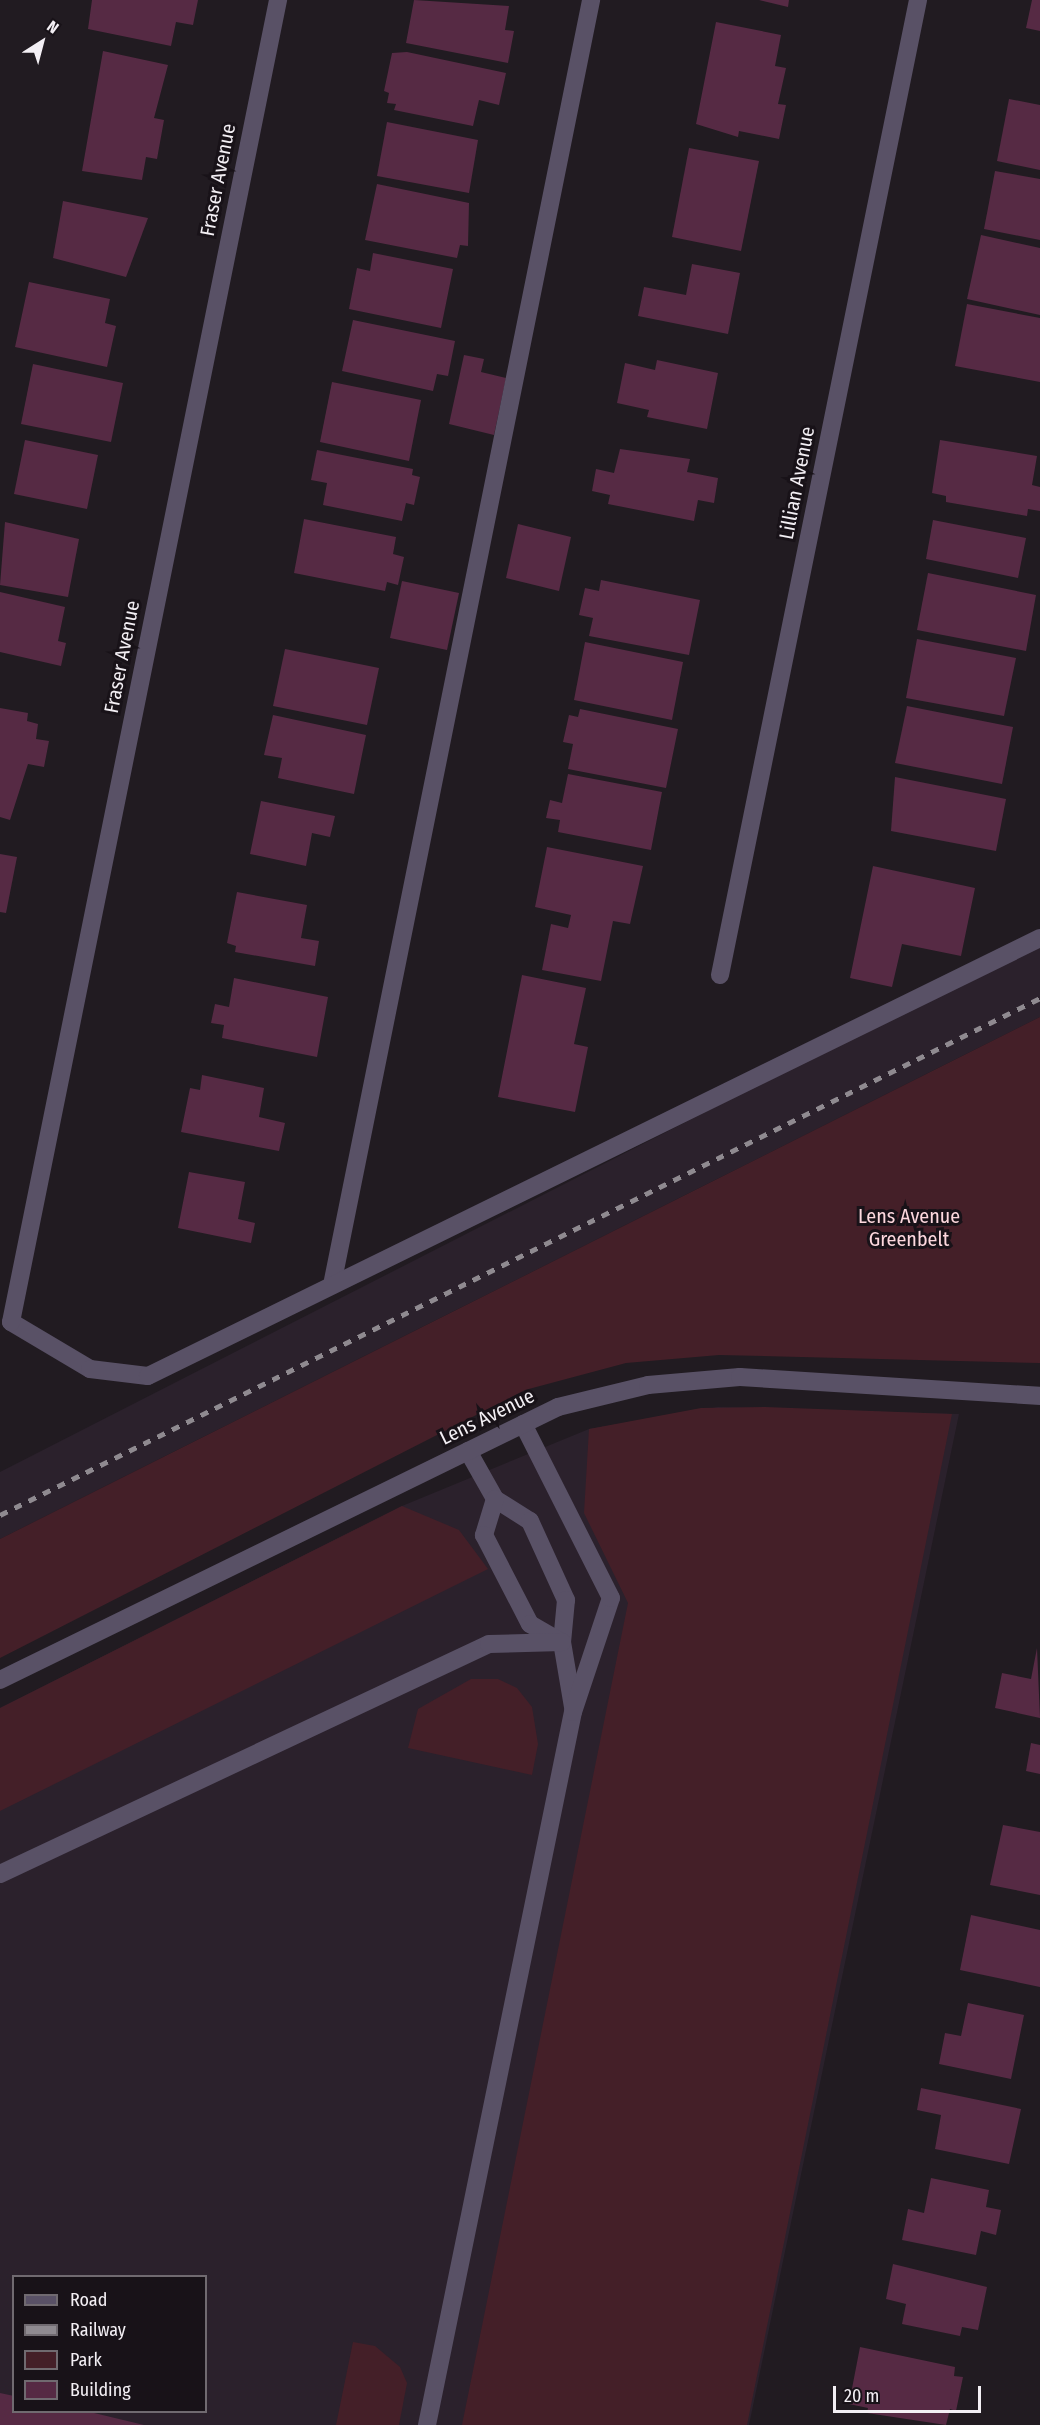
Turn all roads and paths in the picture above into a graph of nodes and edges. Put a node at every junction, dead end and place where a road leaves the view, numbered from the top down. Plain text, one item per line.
1 (278, 0) edge
2 (591, 0) edge
3 (918, 0) edge
4 (1040, 938) edge
5 (720, 975) dead end
6 (332, 1285) junction
7 (1040, 1396) edge
8 (523, 1424) junction
9 (468, 1451) junction
10 (495, 1499) junction
11 (562, 1642) junction
12 (0, 1680) edge
13 (573, 1712) junction
14 (0, 1874) edge
15 (427, 2425) edge

1 - 6 street, Fraser Avenue
2 - 6 street
3 - 5 street, Lillian Avenue
4 - 6 street
7 - 8 street, Lens Avenue
8 - 9 street, Lens Avenue
8 - 13 street
9 - 10 street
9 - 12 street, Lens Avenue
10 - 11 street
10 - 11 street
11 - 13 street
11 - 14 street
13 - 15 street

